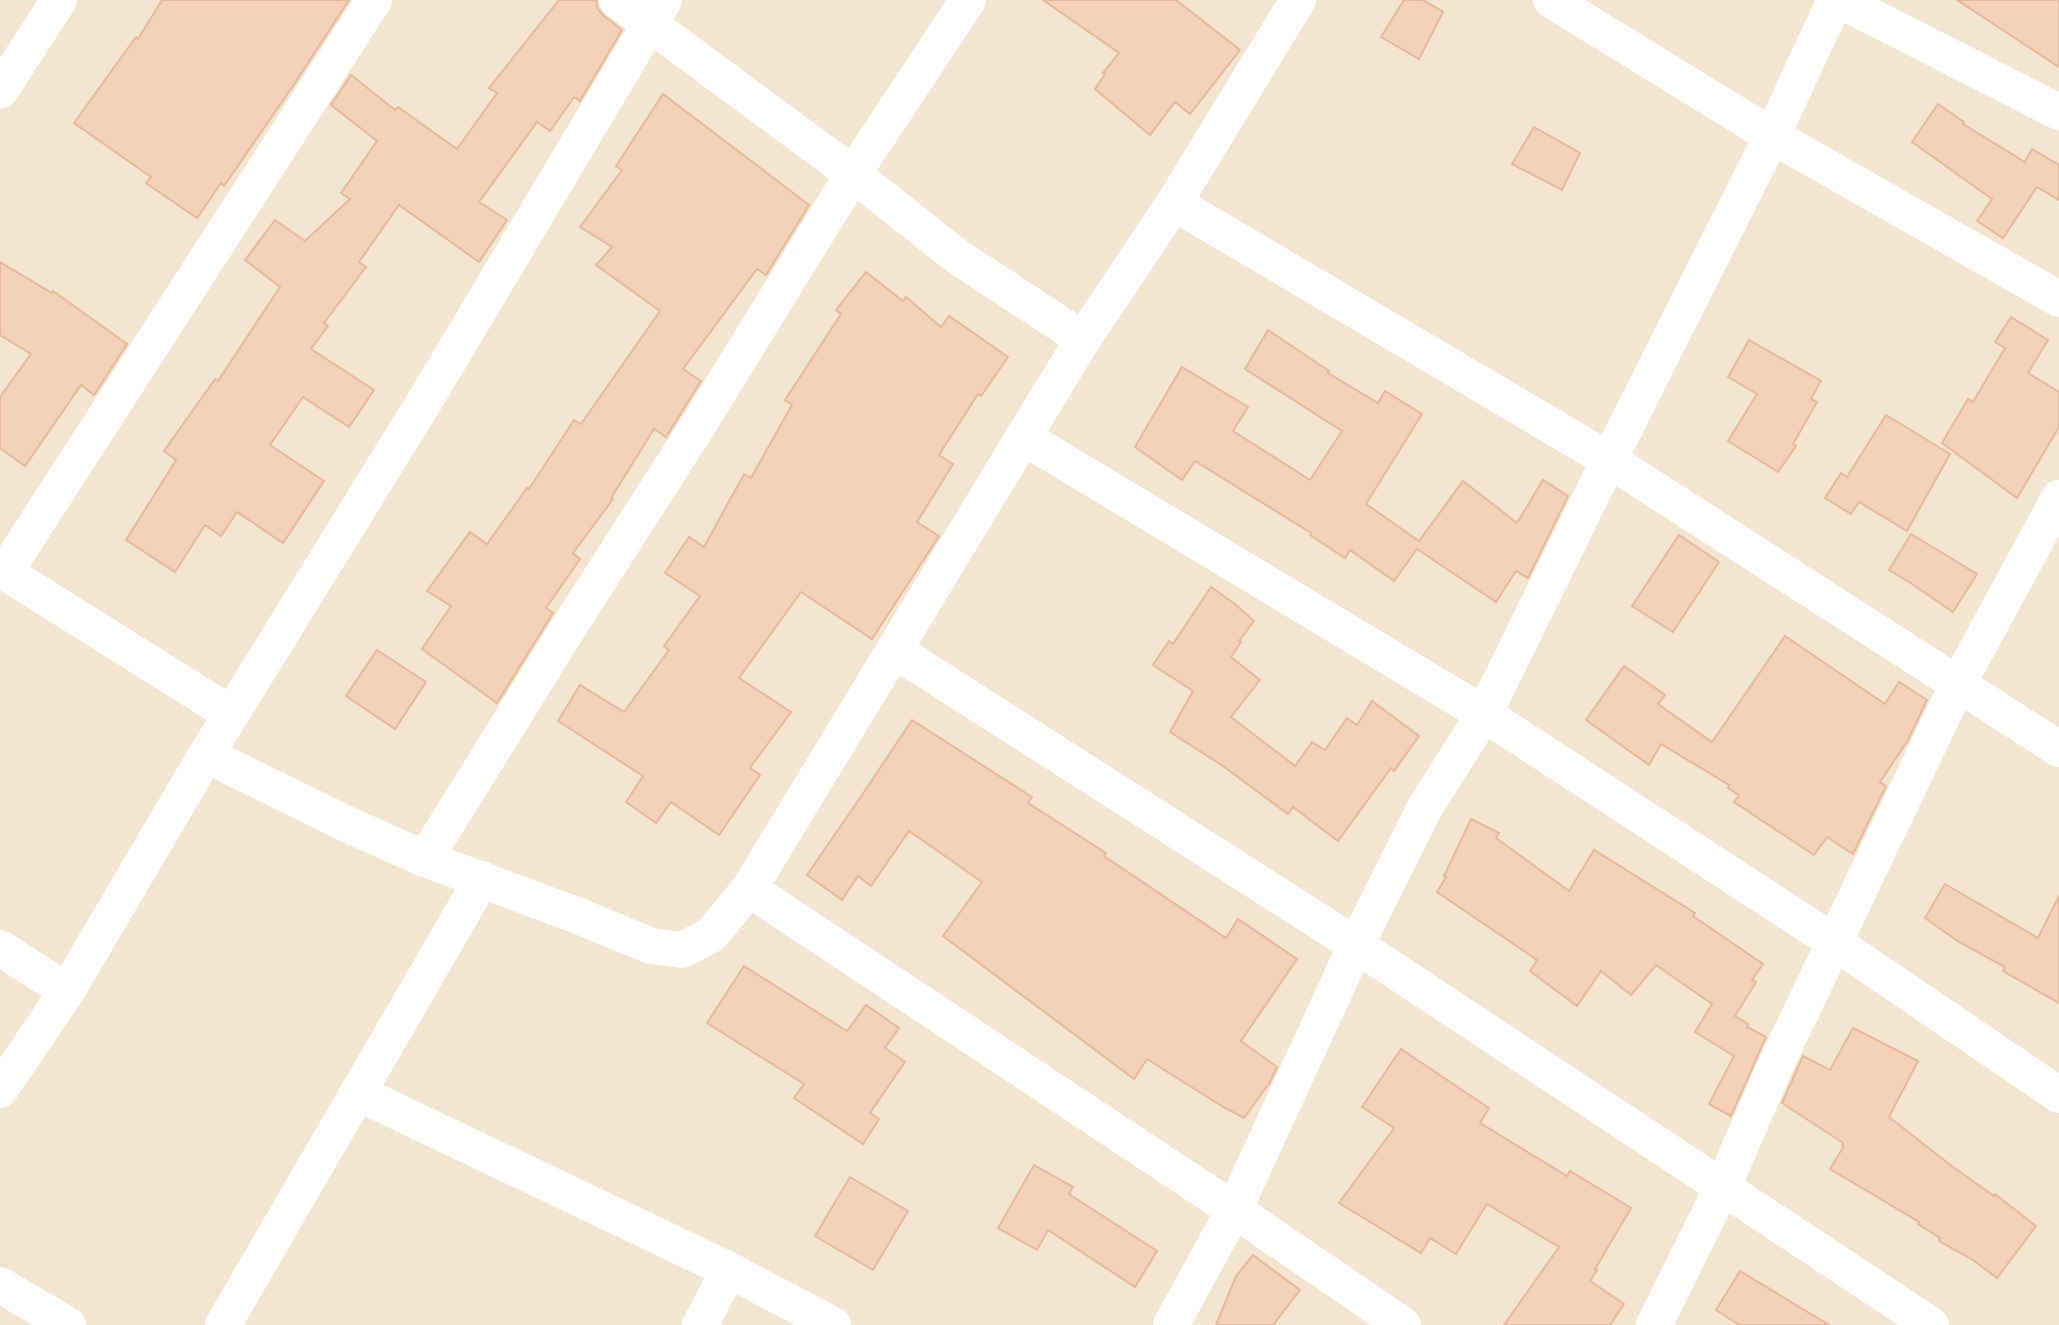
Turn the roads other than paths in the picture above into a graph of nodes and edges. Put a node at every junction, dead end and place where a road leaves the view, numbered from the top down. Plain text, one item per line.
1 (59, 0) edge
2 (374, 0) edge
3 (617, 0) edge
4 (968, 0) edge
5 (1298, 0) edge
6 (1551, 0) edge
7 (1852, 3) edge
8 (657, 12) edge
9 (0, 91) edge
10 (2059, 112) edge
11 (1772, 136) junction
12 (853, 174) junction
13 (1174, 203) junction
14 (2059, 299) edge
15 (1083, 339) junction
16 (1023, 437) junction
17 (1609, 460) junction
18 (2059, 498) edge
19 (3, 570) edge
20 (894, 650) junction
21 (1957, 686) junction
22 (231, 714) junction
23 (1484, 714) junction
24 (2059, 749) edge
25 (206, 755) junction
26 (425, 859) junction
27 (482, 879) junction
28 (749, 889) junction
29 (1834, 942) junction
30 (1356, 945) junction
31 (0, 948) edge
32 (67, 991) junction
33 (0, 1090) edge
34 (358, 1093) junction
35 (2059, 1095) edge
36 (1723, 1186) junction
37 (1234, 1210) junction
38 (729, 1270) junction
39 (0, 1285) edge
40 (68, 1325) edge
41 (223, 1325) edge
42 (700, 1325) edge
43 (833, 1325) edge
44 (1171, 1325) edge
45 (1403, 1325) edge
46 (1654, 1325) edge
47 (1931, 1325) edge

1 - 9 street
2 - 19 street
3 - 8 street
4 - 12 street
5 - 13 street
6 - 11 street
7 - 10 street
7 - 11 street
8 - 12 street
8 - 22 street
11 - 14 street
11 - 17 street
12 - 15 street
12 - 26 street
13 - 15 street
13 - 17 street
15 - 16 street
16 - 20 street
16 - 23 street
17 - 21 street
17 - 23 street
18 - 21 street
19 - 22 street
20 - 28 street
20 - 30 street
21 - 24 street
21 - 29 street
22 - 25 street
23 - 29 street
23 - 30 street
25 - 26 street
25 - 32 street
26 - 27 street
27 - 28 street
27 - 34 street
28 - 37 street
29 - 35 street
29 - 36 street
30 - 36 street
30 - 37 street
31 - 32 street
32 - 33 street
34 - 38 street
34 - 41 street
36 - 46 street
36 - 47 street
37 - 44 street
37 - 45 street
38 - 42 street
38 - 43 street
39 - 40 street

